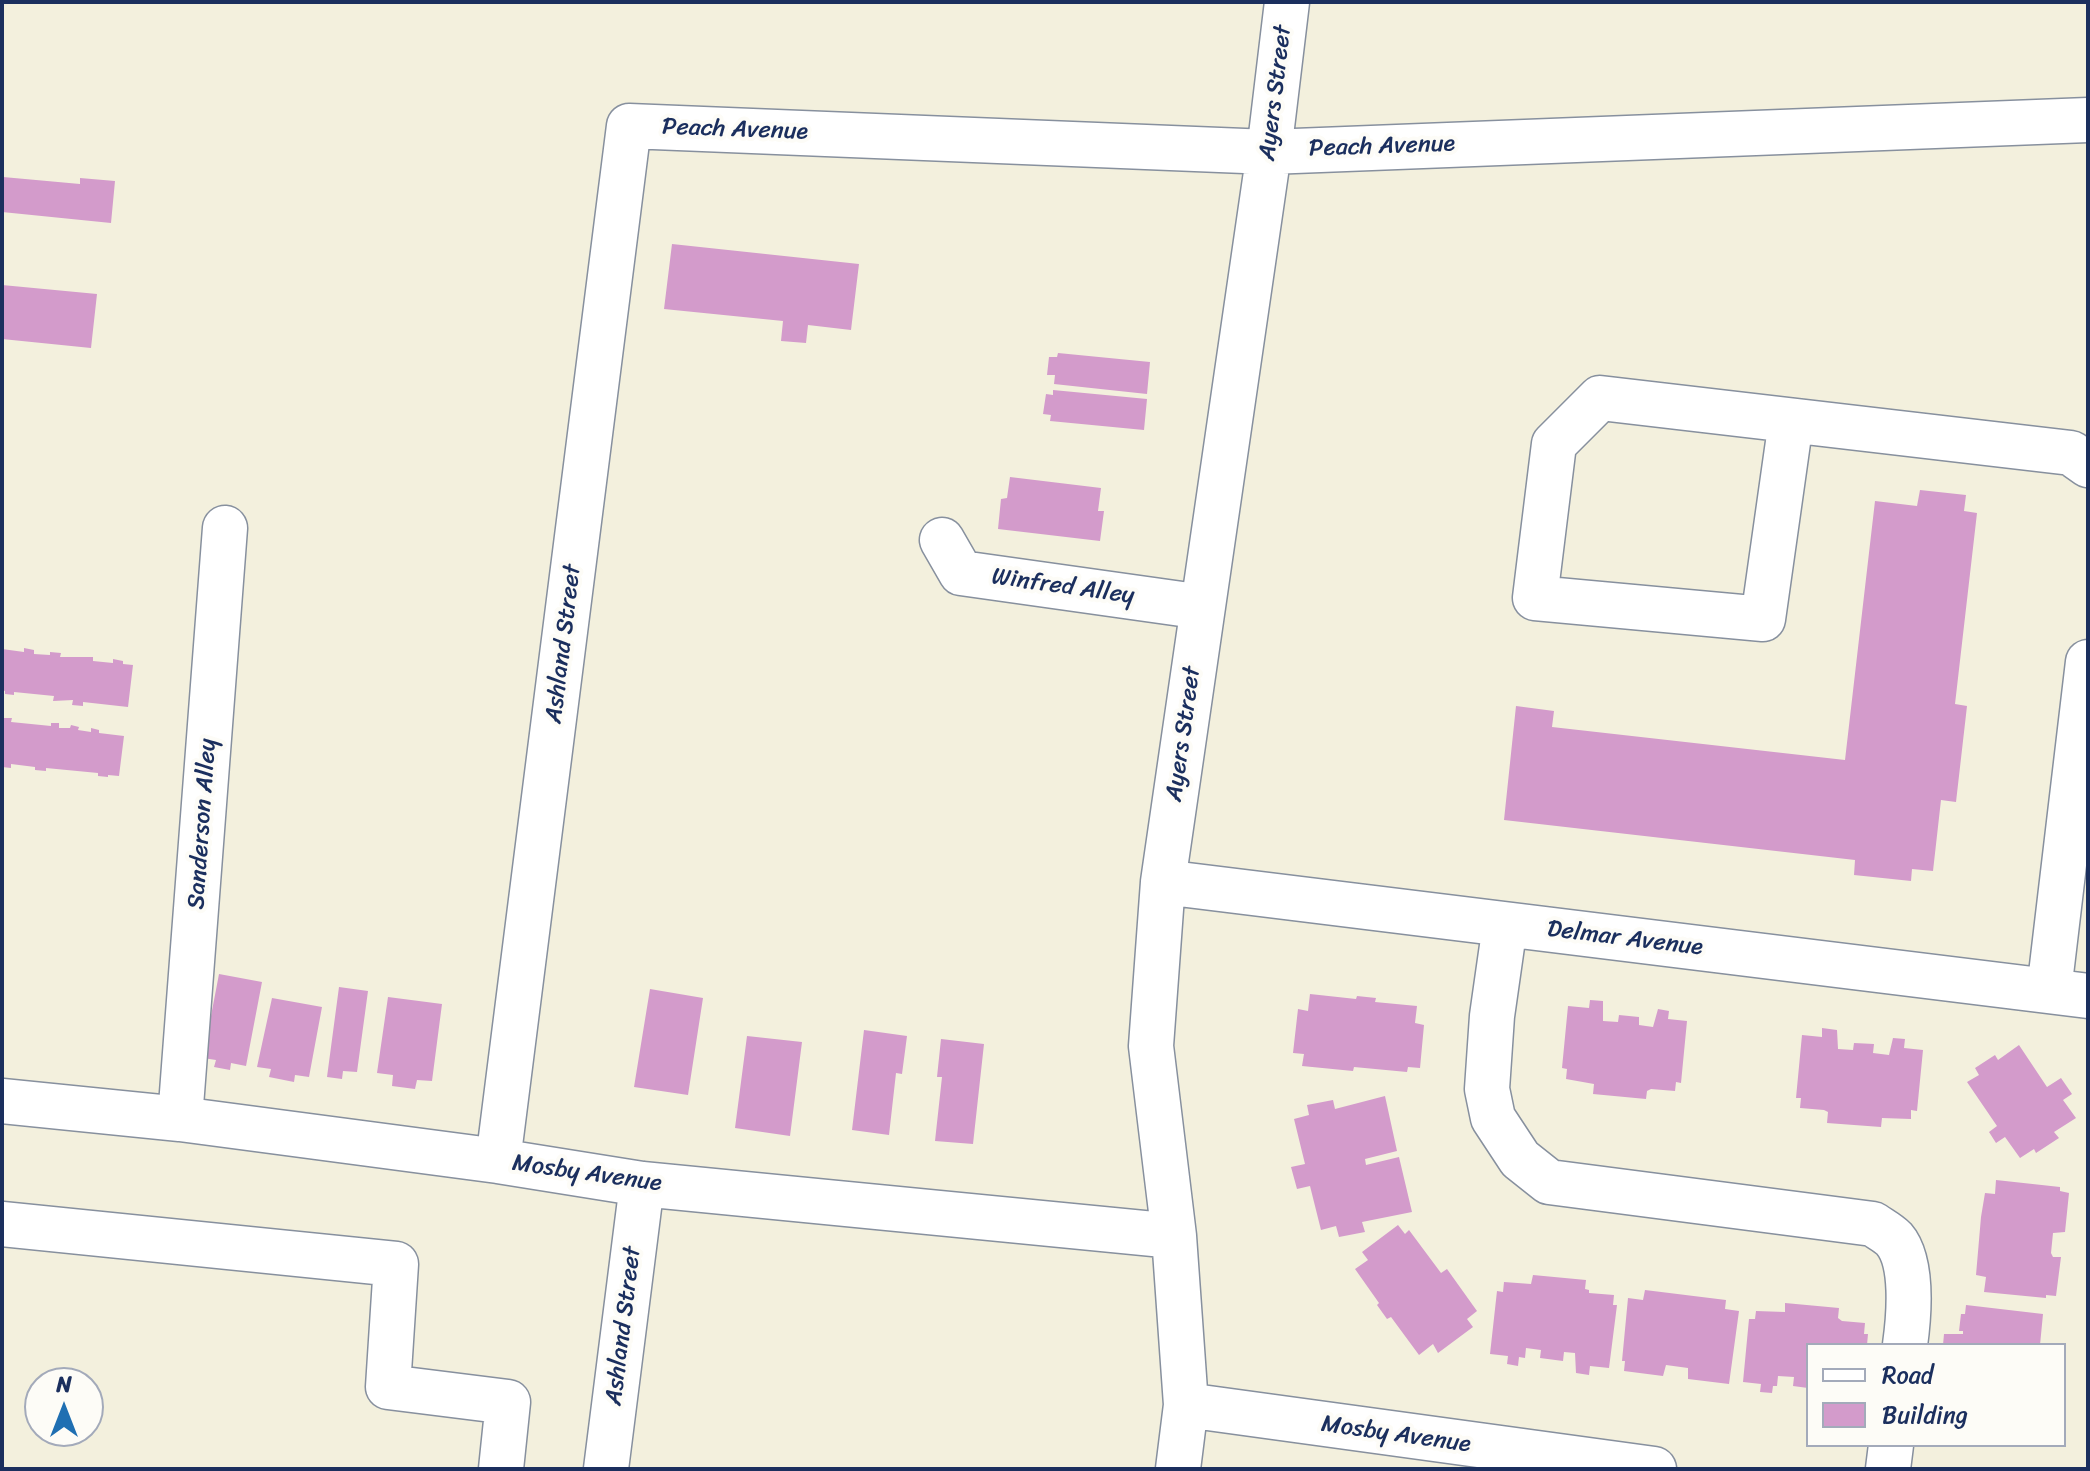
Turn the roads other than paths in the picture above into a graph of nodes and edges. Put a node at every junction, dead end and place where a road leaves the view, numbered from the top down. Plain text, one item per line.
1 (1287, 2) edge
2 (2088, 120) edge
3 (629, 126) joint
4 (1269, 152) junction
5 (1791, 421) junction
6 (2088, 465) edge
7 (225, 528) dead end
8 (942, 540) dead end
9 (1203, 607) junction
10 (2088, 662) edge
11 (1163, 882) junction
12 (1505, 925) junction
13 (2068, 994) edge
14 (2, 1101) edge
15 (180, 1119) junction
16 (498, 1161) junction
17 (642, 1184) junction
18 (2, 1224) edge
19 (1174, 1236) junction
20 (1905, 1343) edge
21 (1186, 1405) junction
22 (1891, 1447) edge
23 (1464, 1457) edge
24 (501, 1469) edge
25 (606, 1469) edge
26 (1178, 1469) edge
27 (1654, 1469) edge
28 (1888, 1469) edge

1 - 4 street, Ayers Street
2 - 4 street, Peach Avenue
3 - 4 street, Peach Avenue
3 - 16 street, Ashland Street
4 - 9 street, Ayers Street
5 - 5 street
5 - 6 street
7 - 15 street, Sanderson Alley
8 - 9 street, Winfred Alley
9 - 11 street, Ayers Street
10 - 13 street
11 - 12 street, Delmar Avenue
11 - 19 street, Ayers Street
12 - 13 street, Delmar Avenue
12 - 20 street
14 - 15 street, Mosby Avenue
15 - 16 street, Mosby Avenue
16 - 17 street, Mosby Avenue
17 - 19 street, Mosby Avenue
17 - 25 street, Ashland Street
18 - 24 street
19 - 21 street, Ayers Street
21 - 23 street, Mosby Avenue
21 - 26 street, Ayers Street
22 - 28 street
23 - 27 street, Mosby Avenue

